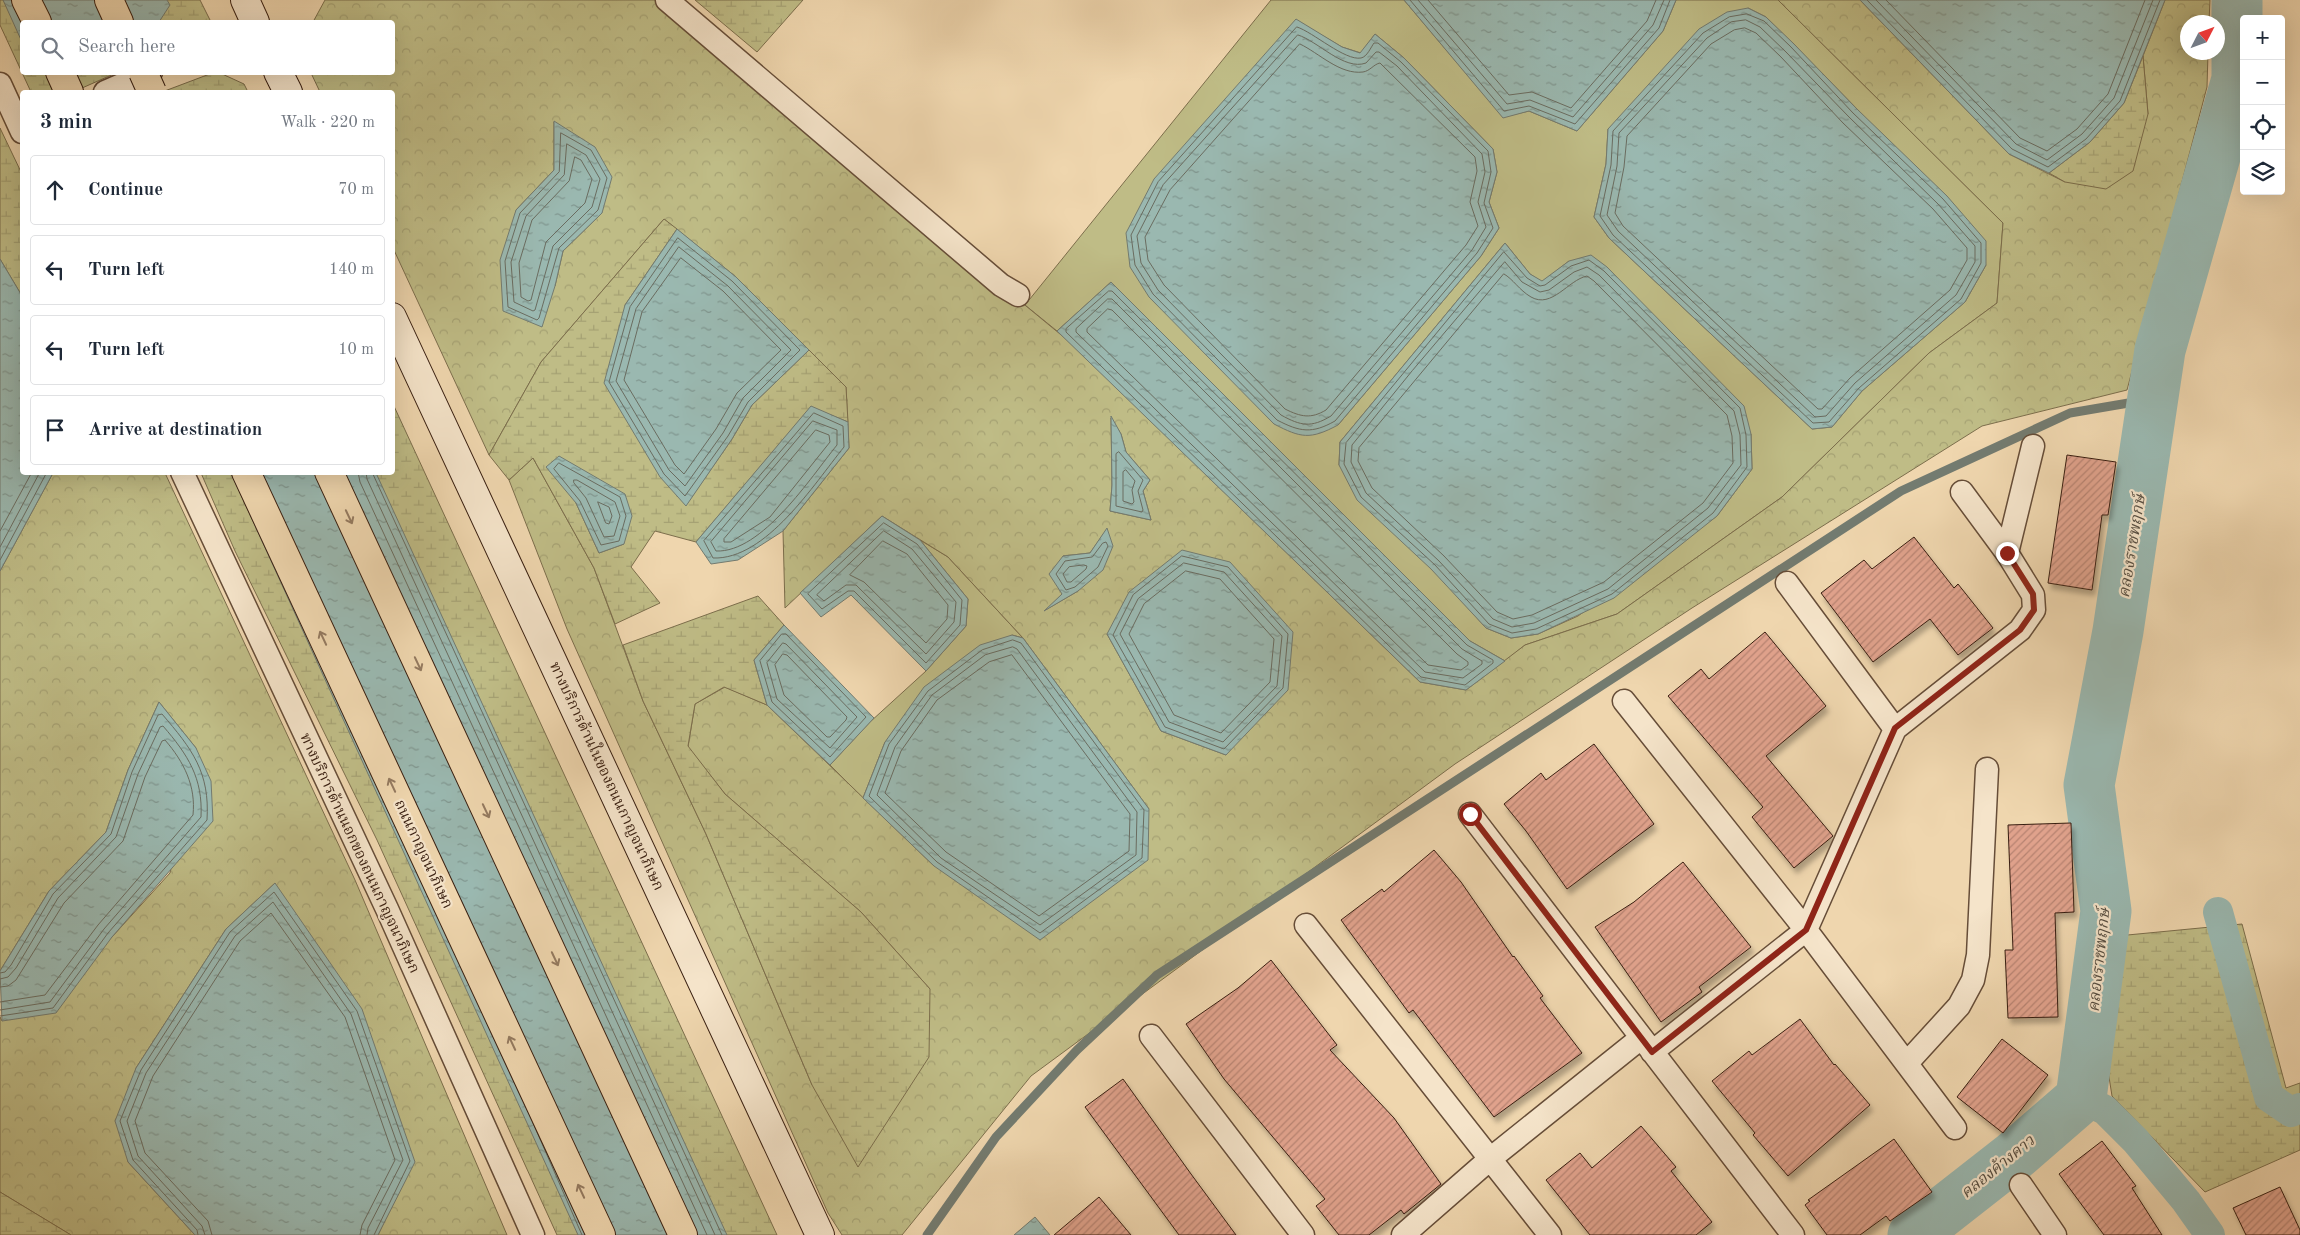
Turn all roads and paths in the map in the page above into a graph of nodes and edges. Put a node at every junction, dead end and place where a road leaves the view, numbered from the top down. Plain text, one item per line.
1 (26, 0) edge
2 (109, 0) edge
3 (244, 0) edge
4 (667, 0) edge
5 (36, 20) edge
6 (119, 20) edge
7 (254, 20) edge
8 (62, 75) edge
9 (144, 75) edge
10 (144, 75) edge
11 (280, 75) edge
12 (0, 84) edge
13 (69, 90) edge
14 (110, 90) edge
15 (151, 90) edge
16 (287, 90) edge
17 (20, 126) edge
18 (1018, 295) dead end
19 (395, 323) edge
20 (2033, 446) dead end
21 (183, 475) edge
22 (247, 475) edge
23 (330, 475) edge
24 (1962, 492) dead end
25 (2007, 553) junction
26 (1787, 583) dead end
27 (1624, 701) dead end
28 (1895, 728) junction
29 (1987, 769) dead end
30 (1470, 814) dead end
31 (1306, 925) dead end
32 (1806, 930) junction
33 (1151, 1036) dead end
34 (1647, 1045) junction
35 (1907, 1063) junction
36 (1955, 1128) dead end
37 (1490, 1158) junction
38 (2021, 1185) dead end
39 (533, 1235) edge
40 (601, 1235) edge
41 (683, 1235) edge
42 (820, 1235) edge
43 (1303, 1235) edge
44 (1403, 1235) edge
45 (1550, 1235) edge
46 (1793, 1235) edge
47 (2055, 1235) edge

1 - 5 highway
2 - 6 highway
3 - 7 main road
4 - 18 street
8 - 13 highway
9 - 15 highway, bridge
10 - 14 street
11 - 16 main road
12 - 17 street
19 - 42 main road, ทางบริการด้านในของถนนกาญจนาภิเษก
20 - 25 street
21 - 39 street, ทางบริการด้านนอกของถนนกาญจนาภิเษก
40 -> 22 highway, ถนนกาญจนาภิเษก
23 -> 41 highway
24 - 25 street
25 - 28 street
26 - 28 street
27 - 32 street
28 - 32 street
29 - 35 street
30 - 34 street
31 - 37 street
32 - 34 street
32 - 35 street
33 - 43 street
34 - 37 street
34 - 46 street
35 - 36 street
37 - 44 street
37 - 45 street
38 - 47 street

